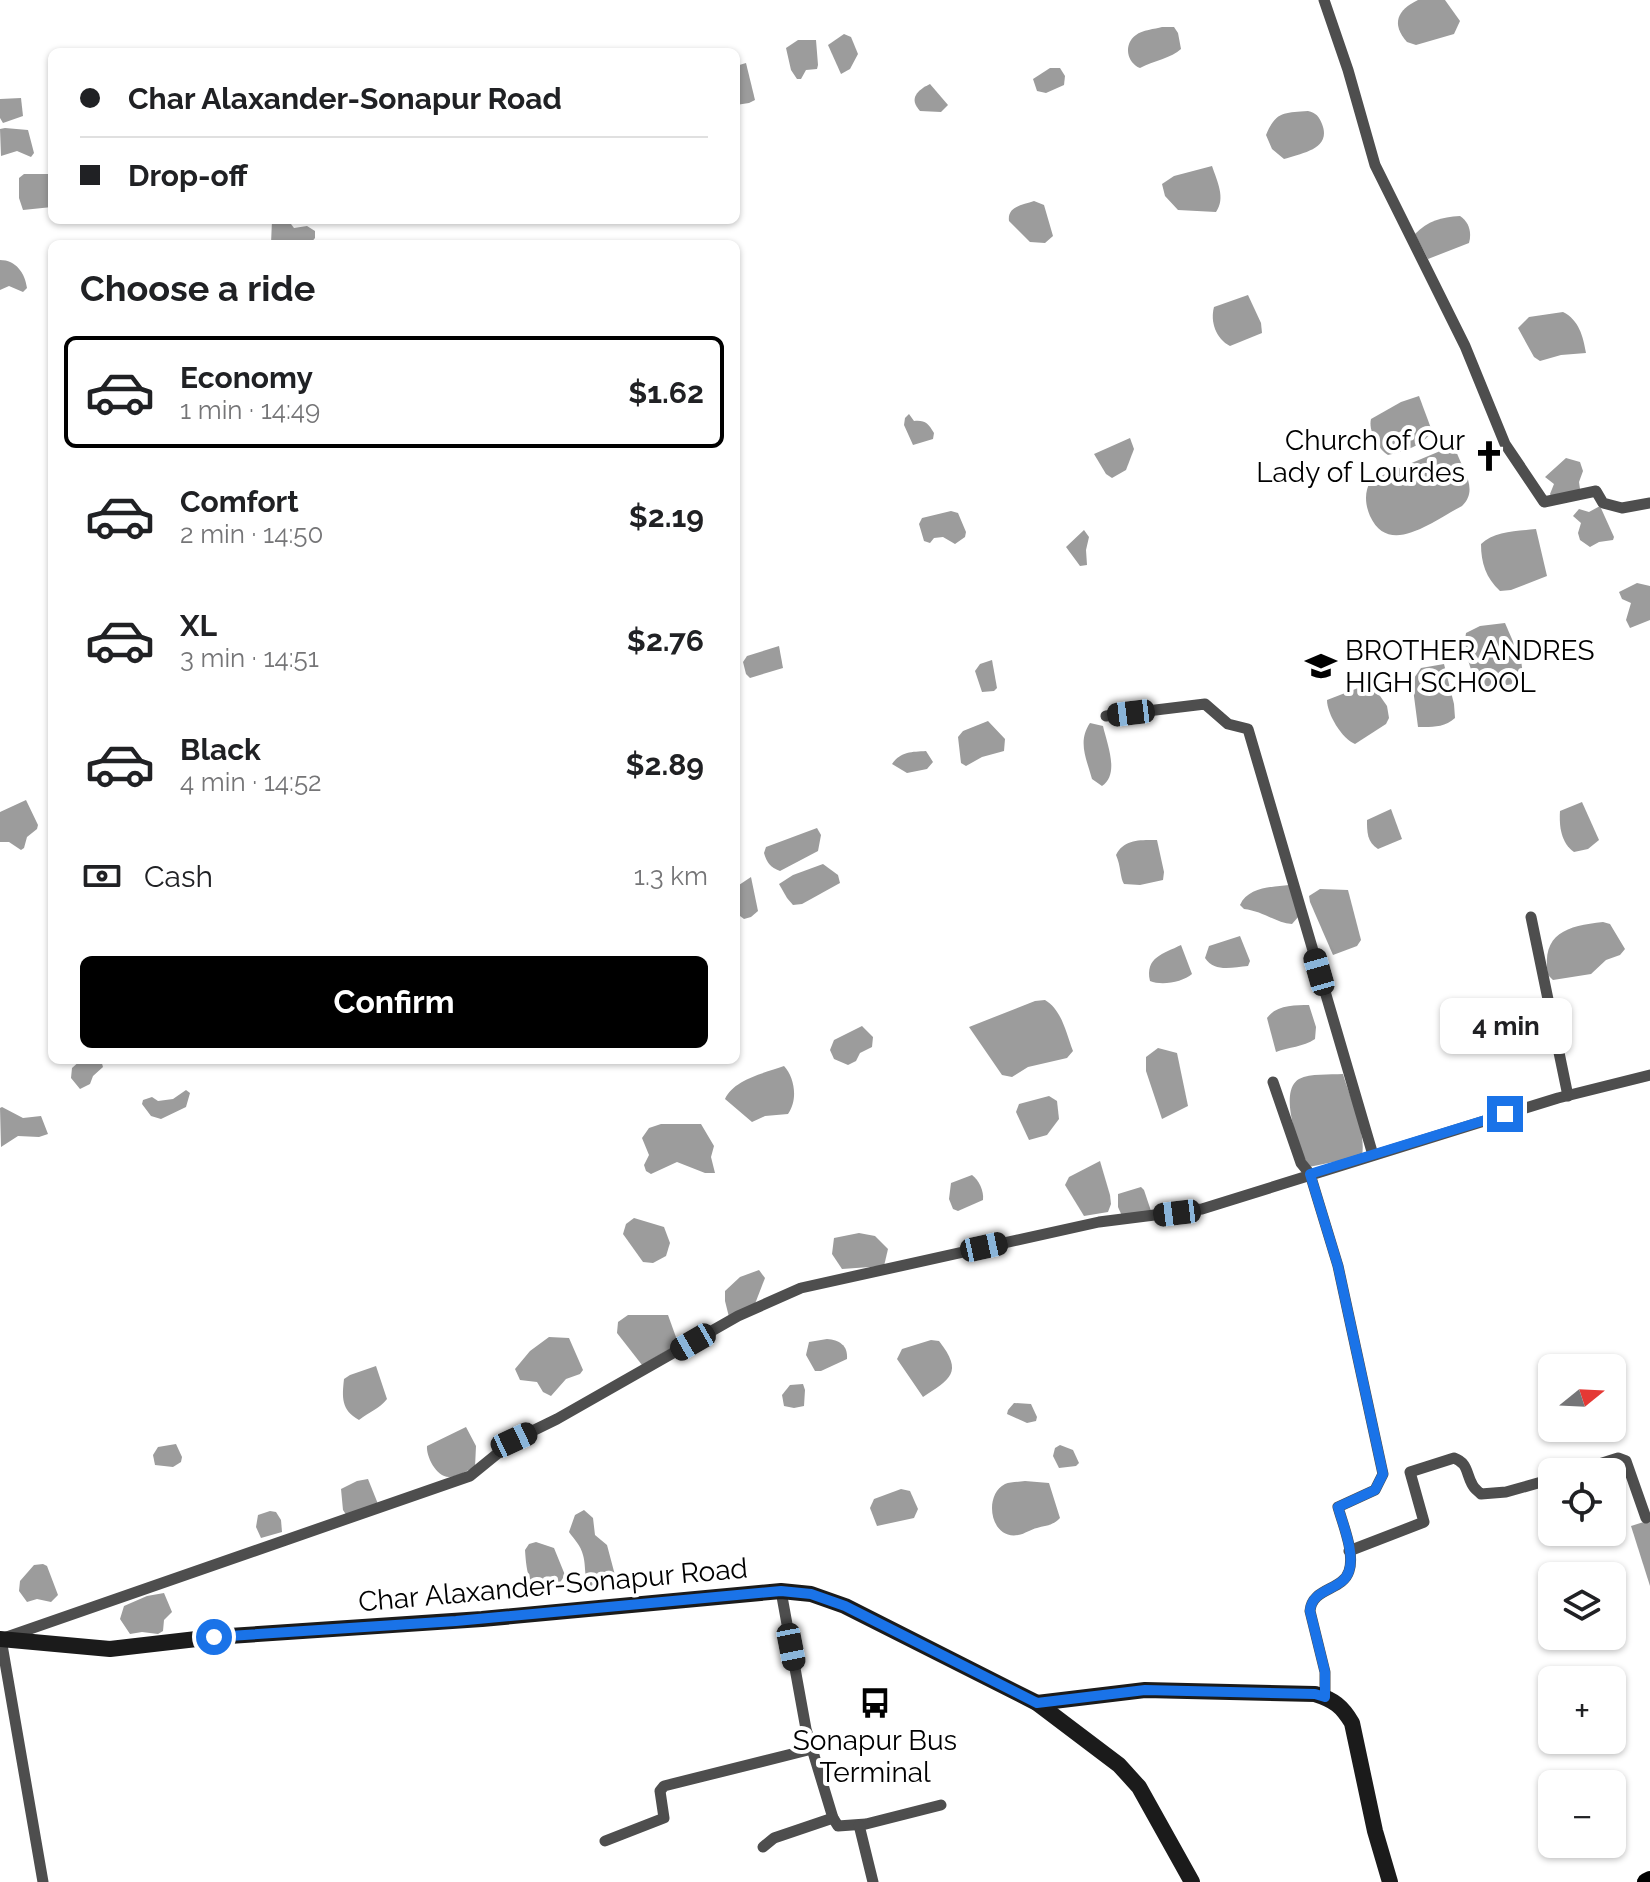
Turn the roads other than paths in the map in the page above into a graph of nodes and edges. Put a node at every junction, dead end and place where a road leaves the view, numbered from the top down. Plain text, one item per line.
1 (1324, 0) edge
2 (1650, 503) edge
3 (1106, 716) dead end
4 (1531, 917) dead end
5 (1650, 1075) edge
6 (1273, 1082) dead end
7 (1568, 1096) junction
8 (1373, 1155) junction
9 (1310, 1174) junction
10 (1626, 1461) edge
11 (1538, 1483) edge
12 (1646, 1518) dead end
13 (1349, 1551) junction
14 (781, 1591) junction
15 (1, 1639) edge
16 (1325, 1697) junction
17 (1037, 1703) junction
18 (812, 1749) junction
19 (941, 1805) dead end
20 (833, 1818) junction
21 (859, 1825) junction
22 (605, 1841) dead end
23 (763, 1847) dead end
24 (43, 1882) edge
25 (873, 1882) edge
26 (1192, 1882) edge
27 (1390, 1882) edge

1 - 2 street
3 - 8 street
4 - 7 street
5 - 7 street
6 - 9 street
7 - 8 street
8 - 9 street
9 - 13 street
9 - 15 street
10 - 12 street
11 - 13 street
13 - 16 street
14 - 15 main road, Char Alaxander-Sonapur Road
14 - 17 main road, Char Alaxander-Sonapur Road
14 - 18 street
15 - 24 street
16 - 17 main road
16 - 27 main road
17 - 26 main road, Char Alaxander-Sonapur Road
18 - 20 street
18 - 22 street
19 - 21 street
20 - 21 street
20 - 23 street
21 - 25 street

